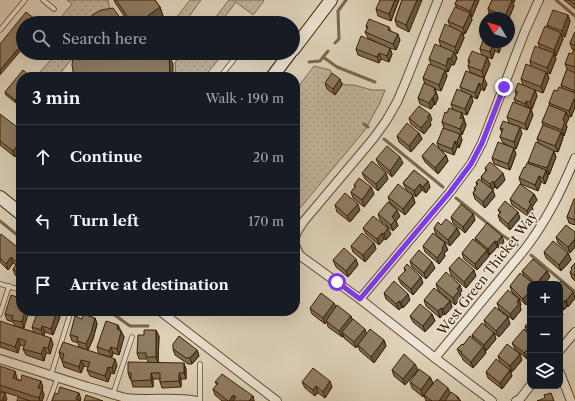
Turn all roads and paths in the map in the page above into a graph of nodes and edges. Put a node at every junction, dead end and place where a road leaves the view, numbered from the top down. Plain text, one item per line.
1 (24, 0) edge
2 (43, 0) edge
3 (331, 0) edge
4 (438, 0) edge
5 (539, 0) edge
6 (54, 9) dead end
7 (0, 30) edge
8 (300, 38) edge
9 (233, 60) edge
10 (285, 60) edge
11 (224, 72) edge
12 (276, 72) edge
13 (575, 158) edge
14 (0, 197) edge
15 (16, 210) edge
16 (300, 227) edge
17 (300, 255) edge
18 (0, 284) edge
19 (9, 286) junction
20 (16, 288) edge
21 (360, 299) junction
22 (0, 314) edge
23 (70, 316) edge
24 (166, 316) edge
25 (575, 332) edge
26 (132, 337) dead end
27 (563, 346) edge
28 (435, 358) junction
29 (0, 359) edge
30 (200, 364) dead end
31 (54, 376) junction
32 (563, 381) edge
33 (528, 389) edge
34 (118, 397) edge
35 (187, 400) edge
36 (49, 401) edge
37 (197, 401) edge
38 (200, 401) edge
39 (277, 401) edge
40 (492, 401) edge
41 (516, 401) edge
42 (571, 401) edge

1 - 7 lane
2 - 6 lane
3 - 8 street
4 - 16 street
5 - 21 street
9 - 11 lane
10 - 12 street
13 - 28 street, West Green Thicket Way
14 - 15 street
17 - 21 street
18 - 19 lane
19 - 20 lane
19 - 22 lane
21 - 28 street
23 - 31 lane
24 - 39 street
25 - 27 street
26 - 34 lane
28 - 40 street
29 - 31 street
30 - 38 lane
31 - 34 street
31 - 36 lane
32 - 42 street
33 - 41 street
34 - 35 street
35 - 37 street

